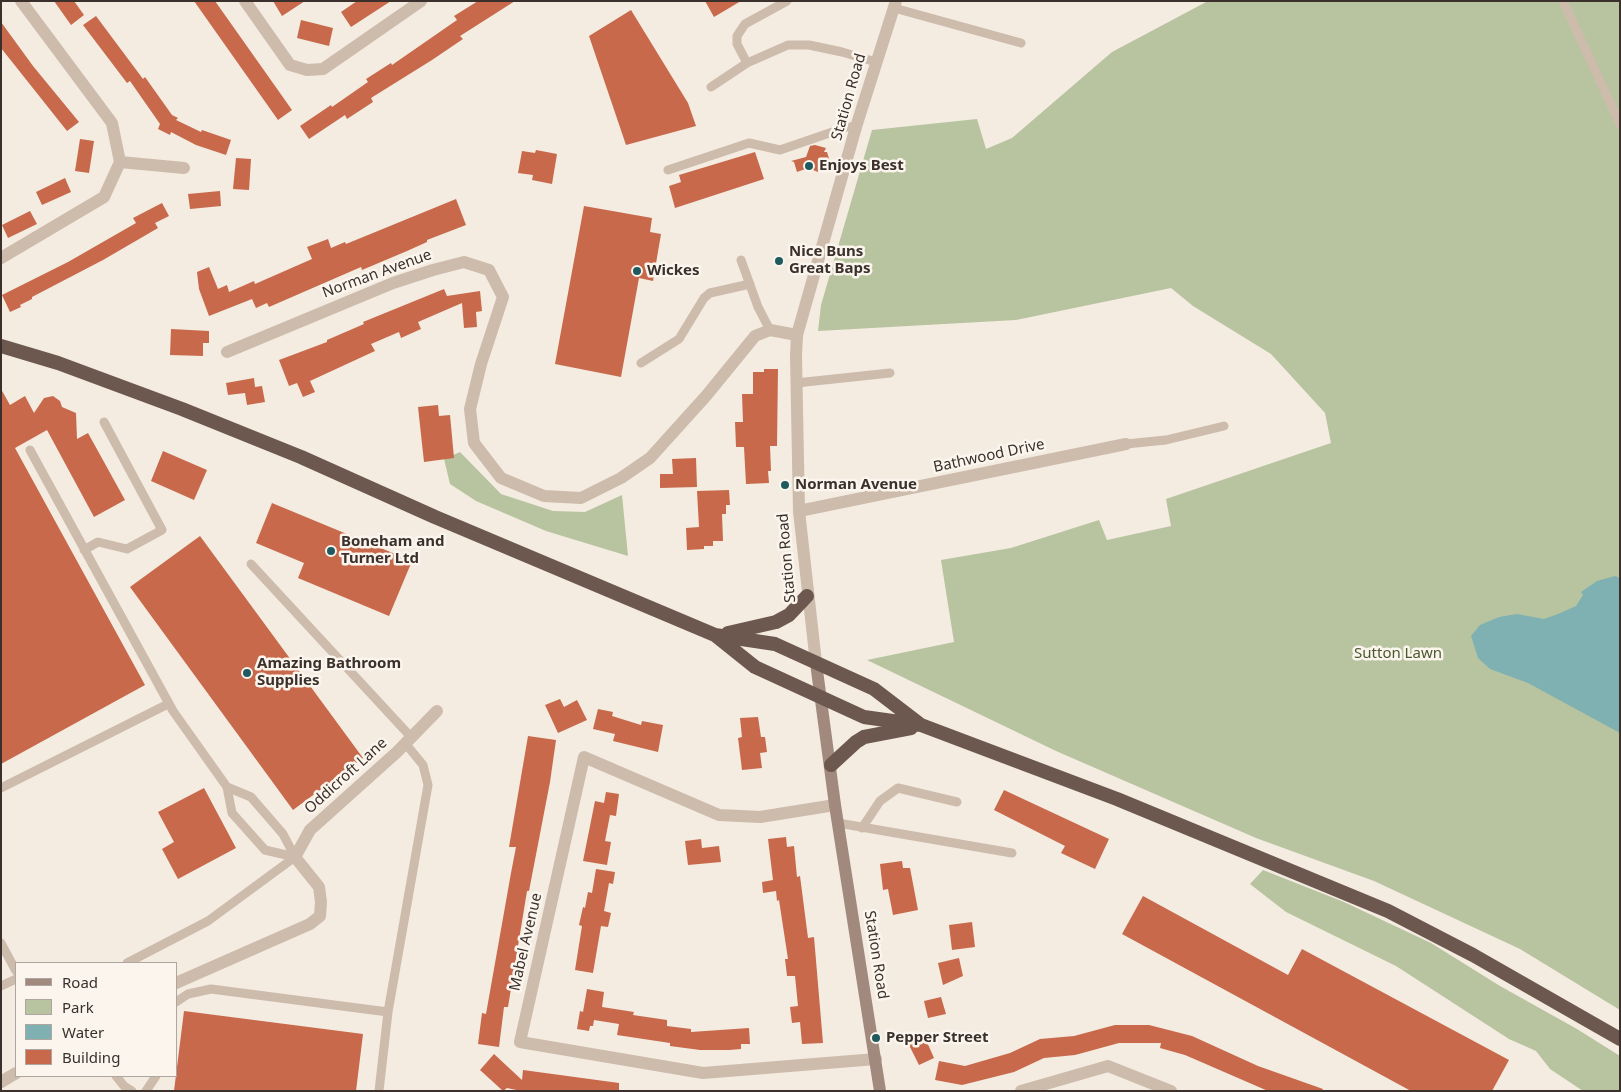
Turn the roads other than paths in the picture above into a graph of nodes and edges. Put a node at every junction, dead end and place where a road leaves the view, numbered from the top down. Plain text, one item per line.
1 (20, 1) edge
2 (245, 1) edge
3 (421, 1) edge
4 (787, 1) edge
5 (1563, 1) edge
6 (895, 4) edge
7 (1020, 43) dead end
8 (876, 62) junction
9 (747, 63) junction
10 (711, 87) dead end
11 (1620, 124) edge
12 (856, 128) junction
13 (120, 162) junction
14 (184, 168) dead end
15 (668, 170) dead end
16 (1, 258) edge
17 (742, 260) dead end
18 (750, 284) junction
19 (770, 330) junction
20 (797, 335) junction
21 (1, 346) edge
22 (227, 352) dead end
23 (641, 363) dead end
24 (890, 373) dead end
25 (796, 383) junction
26 (104, 422) dead end
27 (1224, 426) dead end
28 (1126, 444) joint
29 (30, 450) dead end
30 (799, 511) junction
31 (84, 550) junction
32 (251, 564) dead end
33 (806, 596) junction
34 (715, 635) junction
35 (816, 663) junction
36 (822, 698) junction
37 (168, 704) junction
38 (437, 711) dead end
39 (921, 726) junction
40 (408, 740) junction
41 (831, 765) junction
42 (227, 787) junction
43 (1, 788) edge
44 (957, 802) dead end
45 (835, 805) junction
46 (838, 824) junction
47 (862, 828) junction
48 (1012, 853) dead end
49 (295, 857) junction
50 (1, 943) edge
51 (129, 962) edge
52 (15, 969) edge
53 (15, 979) edge
54 (178, 982) edge
55 (1, 986) edge
56 (178, 1001) edge
57 (388, 1012) junction
58 (1620, 1039) edge
59 (876, 1059) junction
60 (15, 1074) edge
61 (117, 1077) edge
62 (155, 1077) edge
63 (1, 1082) edge
64 (1047, 1088) edge
65 (132, 1091) edge
66 (146, 1091) edge
67 (379, 1091) edge
68 (880, 1091) edge
69 (1022, 1091) edge
70 (1170, 1091) edge

1 - 13 street
2 - 3 street
4 - 9 lane
5 - 11 lane
6 - 7 lane
6 - 8 street, Station Road
8 - 9 lane
8 - 12 street, Station Road
9 - 10 lane
12 - 15 lane
12 - 20 street, Station Road
13 - 14 street
13 - 16 street
17 - 18 lane
18 - 19 lane
18 - 23 lane
19 - 20 street
19 - 22 street, Norman Avenue
20 - 25 street, Station Road
21 - 34 highway
24 - 25 lane
25 - 30 street, Station Road
26 - 31 lane
27 - 28 lane
28 - 30 street, Bathwood Drive
29 - 31 lane
30 - 33 street, Station Road
31 - 37 lane
32 - 40 lane
33 - 34 highway
33 - 35 street, Station Road
34 - 35 highway
34 - 36 highway
35 - 36 main road, Station Road
35 - 39 highway
36 - 39 highway
36 - 41 main road, Station Road
37 - 42 lane
37 - 43 lane
38 - 40 street, Oddicroft Lane
39 - 41 highway
39 - 58 highway
40 - 49 street, Oddicroft Lane
40 - 57 lane
41 - 45 main road, Station Road
42 - 49 lane
42 - 49 lane
44 - 47 lane
45 - 46 main road, Station Road
45 - 59 street, Mabel Avenue
46 - 47 lane
46 - 59 main road, Station Road
47 - 48 lane
49 - 51 lane
49 - 54 street
50 - 52 lane
53 - 55 lane
56 - 57 lane
57 - 67 lane
59 - 68 main road, Station Road
60 - 63 street
61 - 65 lane
62 - 66 lane
64 - 69 street
64 - 70 street

